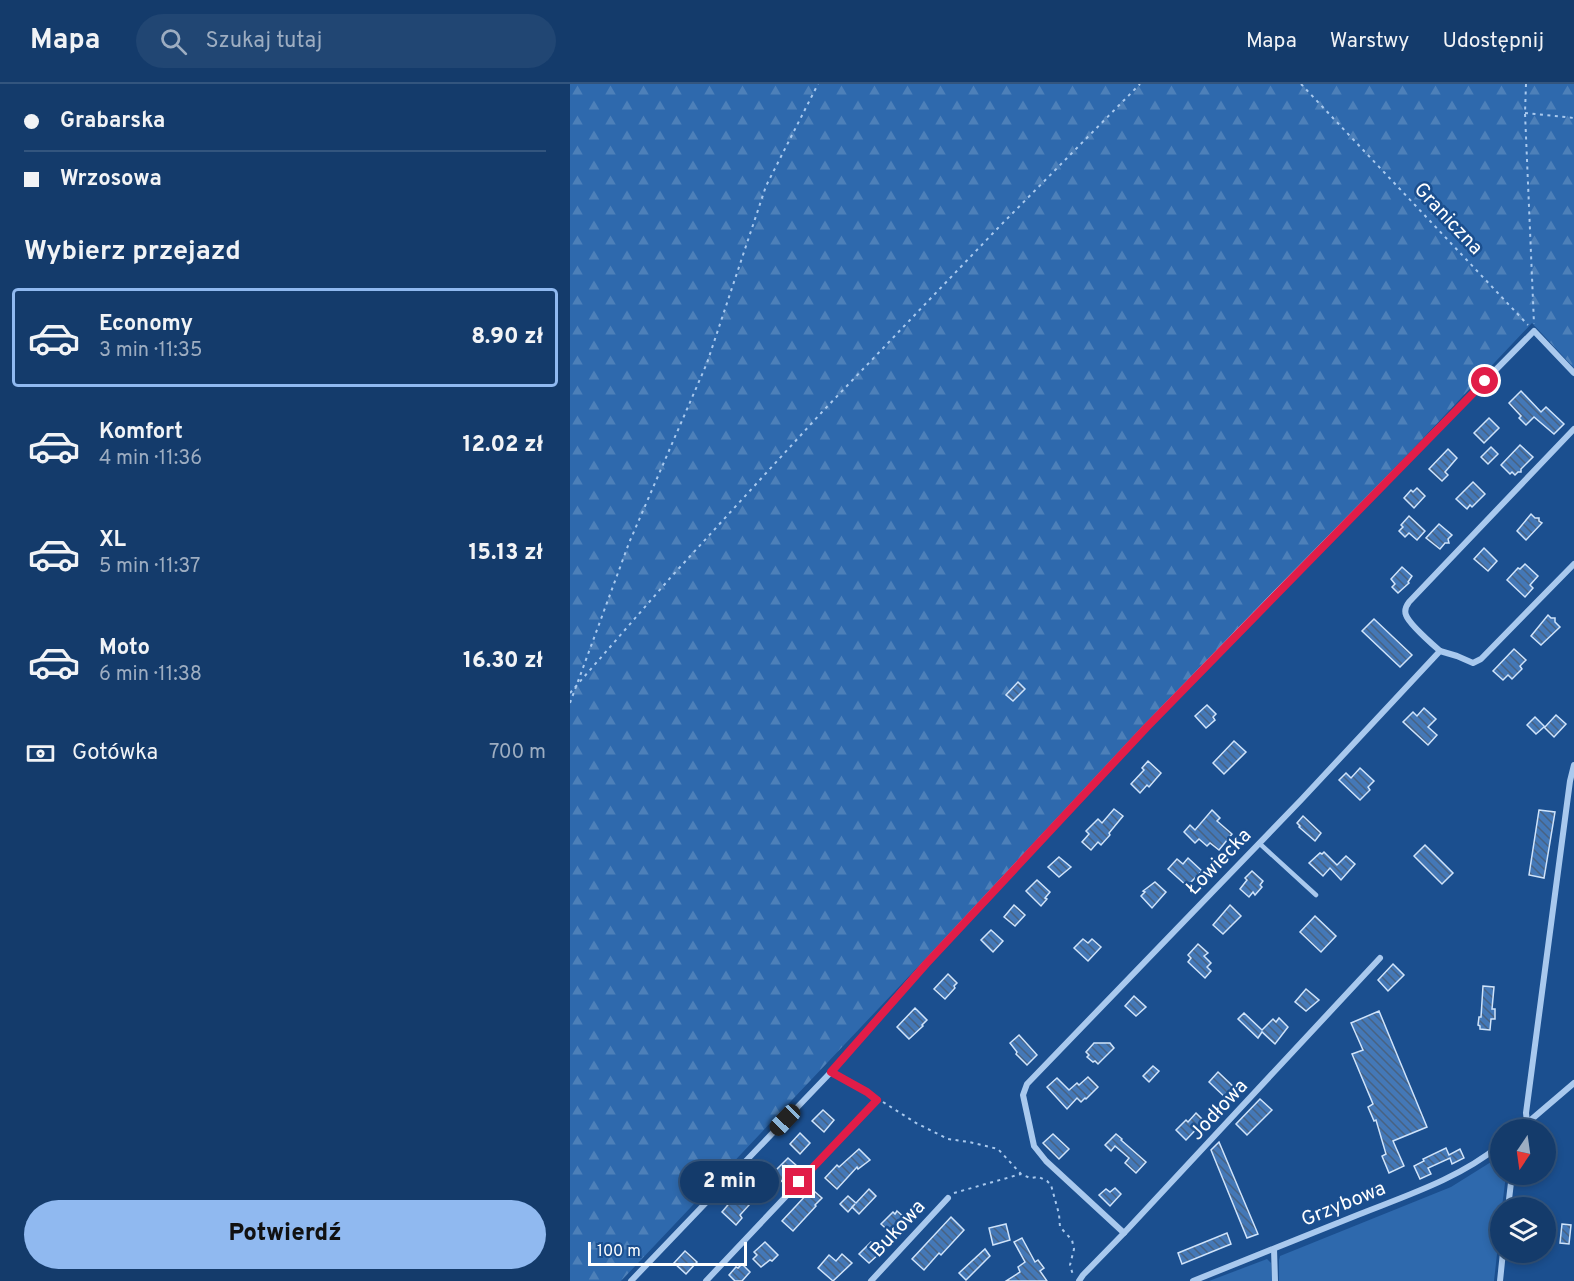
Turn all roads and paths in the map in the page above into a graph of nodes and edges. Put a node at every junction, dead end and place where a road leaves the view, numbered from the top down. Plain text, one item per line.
1 (818, 84) edge
2 (1140, 84) edge
3 (1301, 84) edge
4 (1526, 84) edge
5 (1525, 113) junction
6 (1574, 118) edge
7 (1534, 331) junction
8 (1574, 373) edge
9 (1574, 429) edge
10 (1574, 564) edge
11 (1440, 651) junction
12 (574, 689) junction
13 (570, 693) edge
14 (570, 702) edge
15 (1574, 765) edge
16 (1259, 843) junction
17 (1316, 895) dead end
18 (1380, 958) dead end
19 (831, 1072) junction
20 (1574, 1083) edge
21 (877, 1100) junction
22 (1527, 1119) edge
23 (1531, 1119) edge
24 (1490, 1152) edge
25 (1021, 1174) junction
26 (948, 1198) joint
27 (1124, 1233) junction
28 (1274, 1249) junction
29 (1502, 1263) edge
30 (631, 1281) edge
31 (706, 1281) edge
32 (871, 1281) edge
33 (1077, 1281) edge
34 (1193, 1281) edge
35 (1275, 1281) edge
36 (1500, 1281) edge

1 - 12 path
2 - 12 path
3 - 7 path, Graniczna
4 - 5 path
5 - 6 path
5 - 7 path
7 - 8 street
7 - 19 street
9 - 11 street
10 - 11 street
11 - 16 street, Łowiecka
12 - 13 path
12 - 14 path
15 - 22 street
16 - 17 lane
16 - 27 street, Łowiecka
18 - 27 street, Jodłowa
19 - 21 lane
19 - 30 street
20 - 23 street
21 - 25 path
21 - 31 street
24 - 28 street, Grzybowa
25 - 26 path
25 - 33 path
26 - 32 street, Bukowa
27 - 33 street, Jodłowa
28 - 34 street, Grzybowa
28 - 35 street
29 - 36 street

